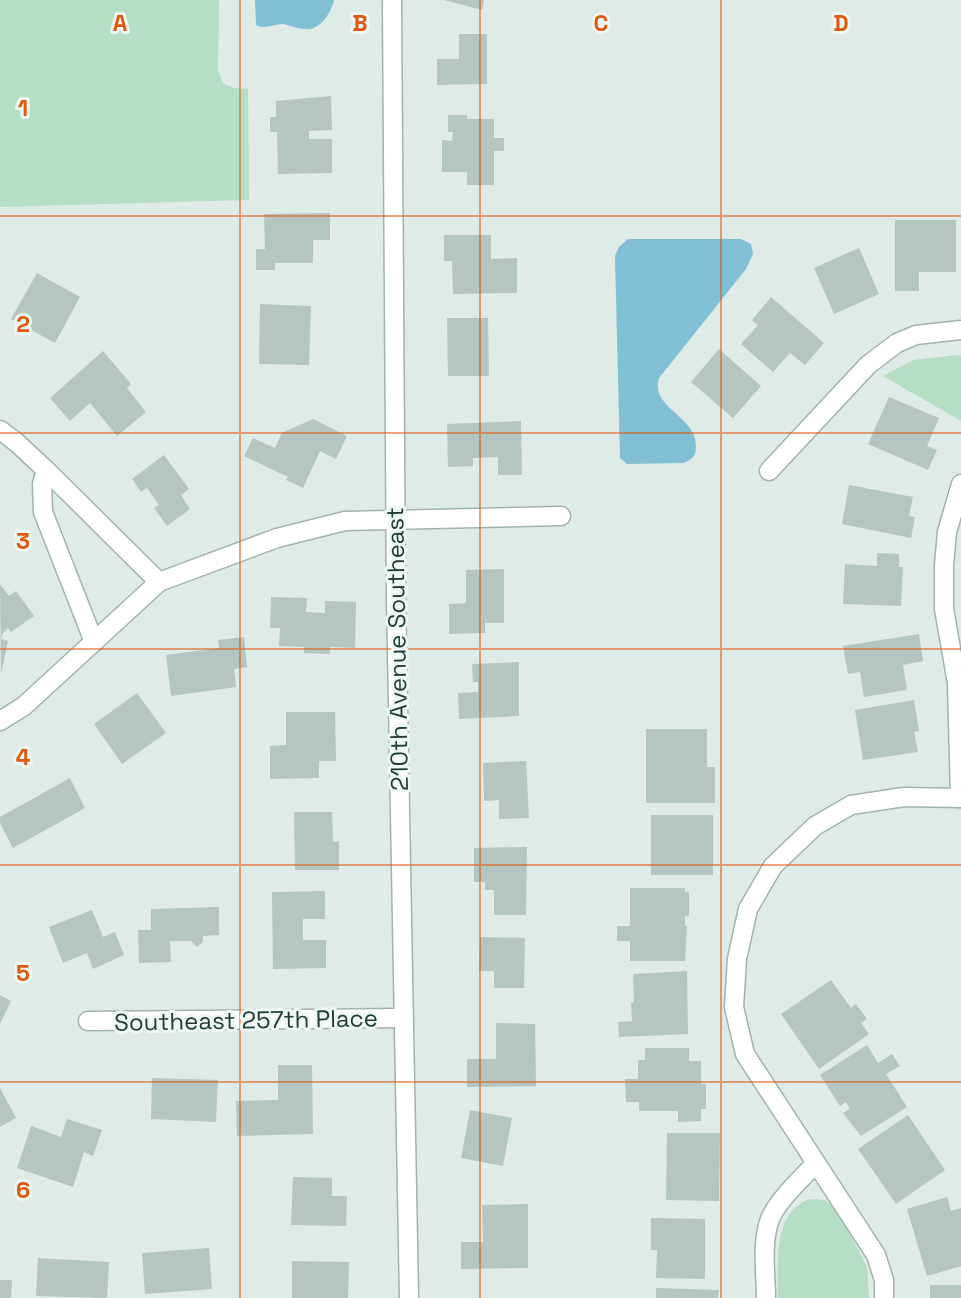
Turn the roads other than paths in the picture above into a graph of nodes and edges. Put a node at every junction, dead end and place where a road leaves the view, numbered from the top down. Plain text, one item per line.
1 (391, 0) edge
2 (961, 330) edge
3 (0, 430) edge
4 (46, 470) junction
5 (769, 471) dead end
6 (961, 484) edge
7 (561, 516) dead end
8 (395, 519) junction
9 (159, 582) junction
10 (94, 642) junction
11 (0, 721) edge
12 (961, 798) edge
13 (403, 1018) junction
14 (88, 1021) dead end
15 (816, 1163) junction
16 (409, 1298) edge
17 (766, 1298) edge
18 (884, 1298) edge

1 - 8 street, 210th Avenue Southeast
2 - 5 street
3 - 4 street
4 - 9 street
4 - 10 street
6 - 12 street
7 - 8 street
8 - 9 street
8 - 13 street, 210th Avenue Southeast
9 - 10 street
10 - 11 street
12 - 15 street
13 - 14 street, Southeast 257th Place
13 - 16 street, 210th Avenue Southeast
15 - 17 street
15 - 18 street

